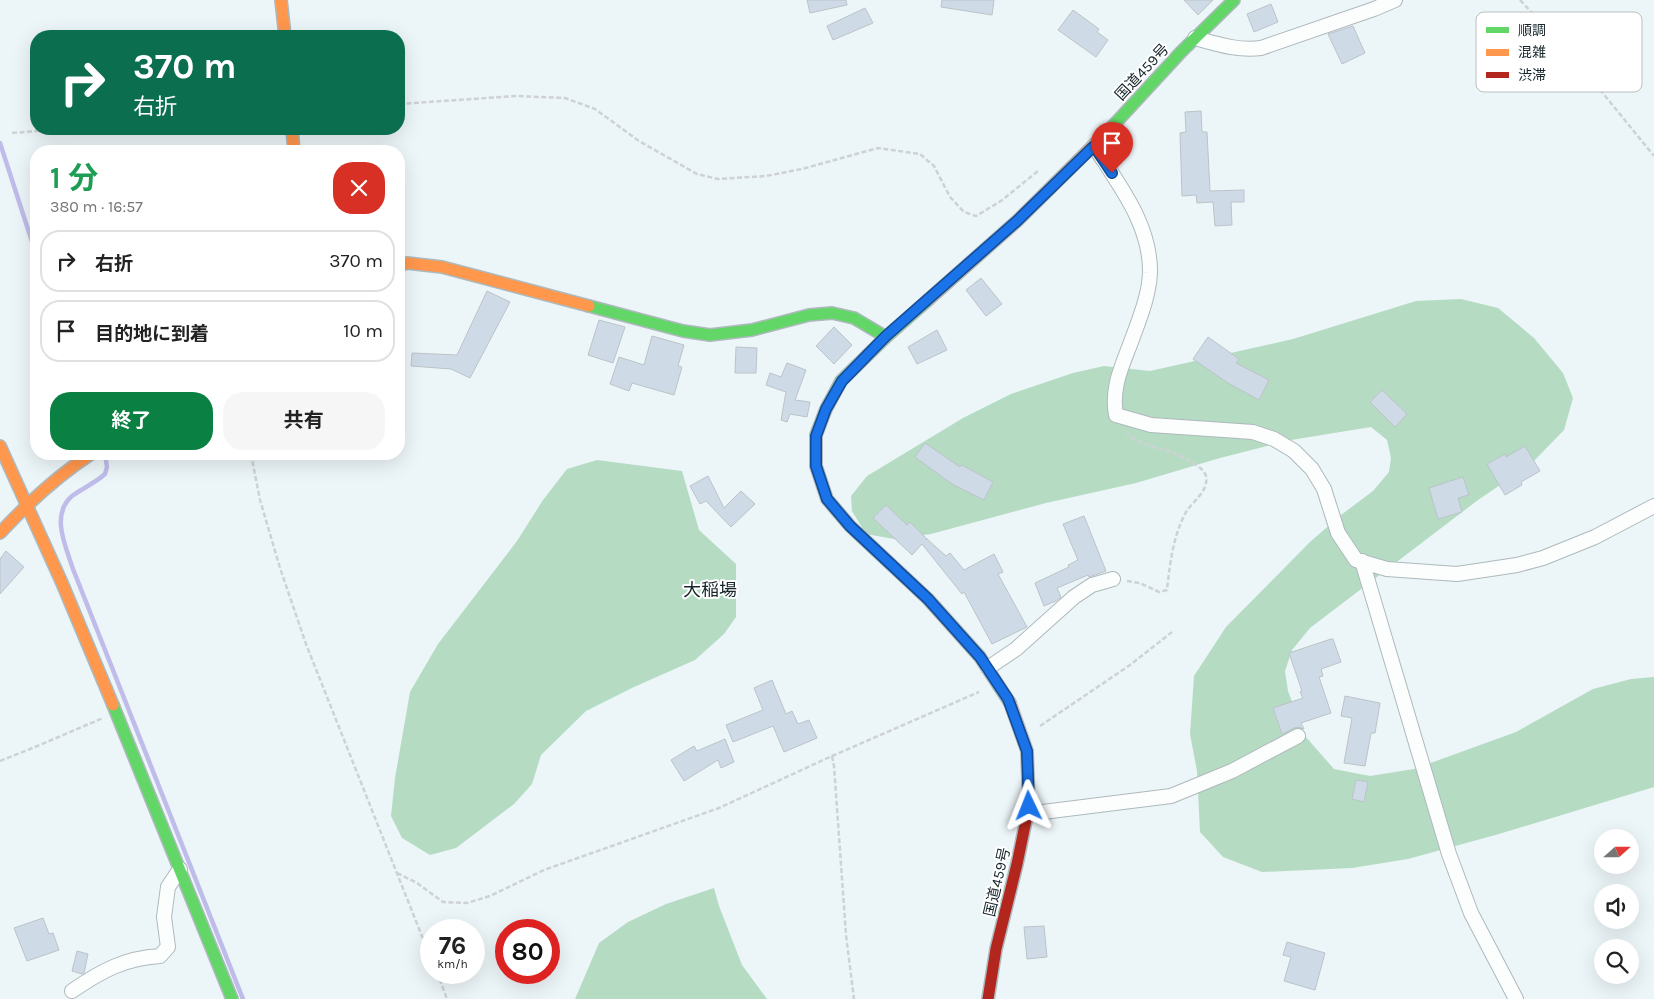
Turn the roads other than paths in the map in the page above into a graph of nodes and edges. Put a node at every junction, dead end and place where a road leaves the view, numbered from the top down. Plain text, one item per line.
1 (282, 0) edge
2 (1234, 0) edge
3 (1395, 0) edge
4 (284, 30) edge
5 (1195, 38) junction
6 (1094, 146) junction
7 (405, 264) edge
8 (886, 336) junction
9 (0, 446) edge
10 (82, 460) edge
11 (27, 503) junction
12 (1654, 506) edge
13 (0, 533) edge
14 (1362, 562) junction
15 (1113, 579) road end
16 (988, 668) junction
17 (1298, 736) dead end
18 (1027, 814) junction
19 (180, 870) junction
20 (72, 991) dead end
21 (232, 999) edge
22 (988, 999) edge
23 (1516, 999) edge

1 - 4 main road
2 - 5 main road, 国道459号
3 - 5 street
5 - 6 main road, 国道459号
6 - 8 main road, 国道459号
6 - 14 street
7 - 8 main road
8 - 16 main road, 国道459号
9 - 11 main road
10 - 11 main road
11 - 13 main road
11 - 19 main road
12 - 14 street
14 - 23 street
15 - 16 street
16 - 18 main road, 国道459号
17 - 18 street
18 - 22 main road, 国道459号
19 - 20 street
19 - 21 main road

